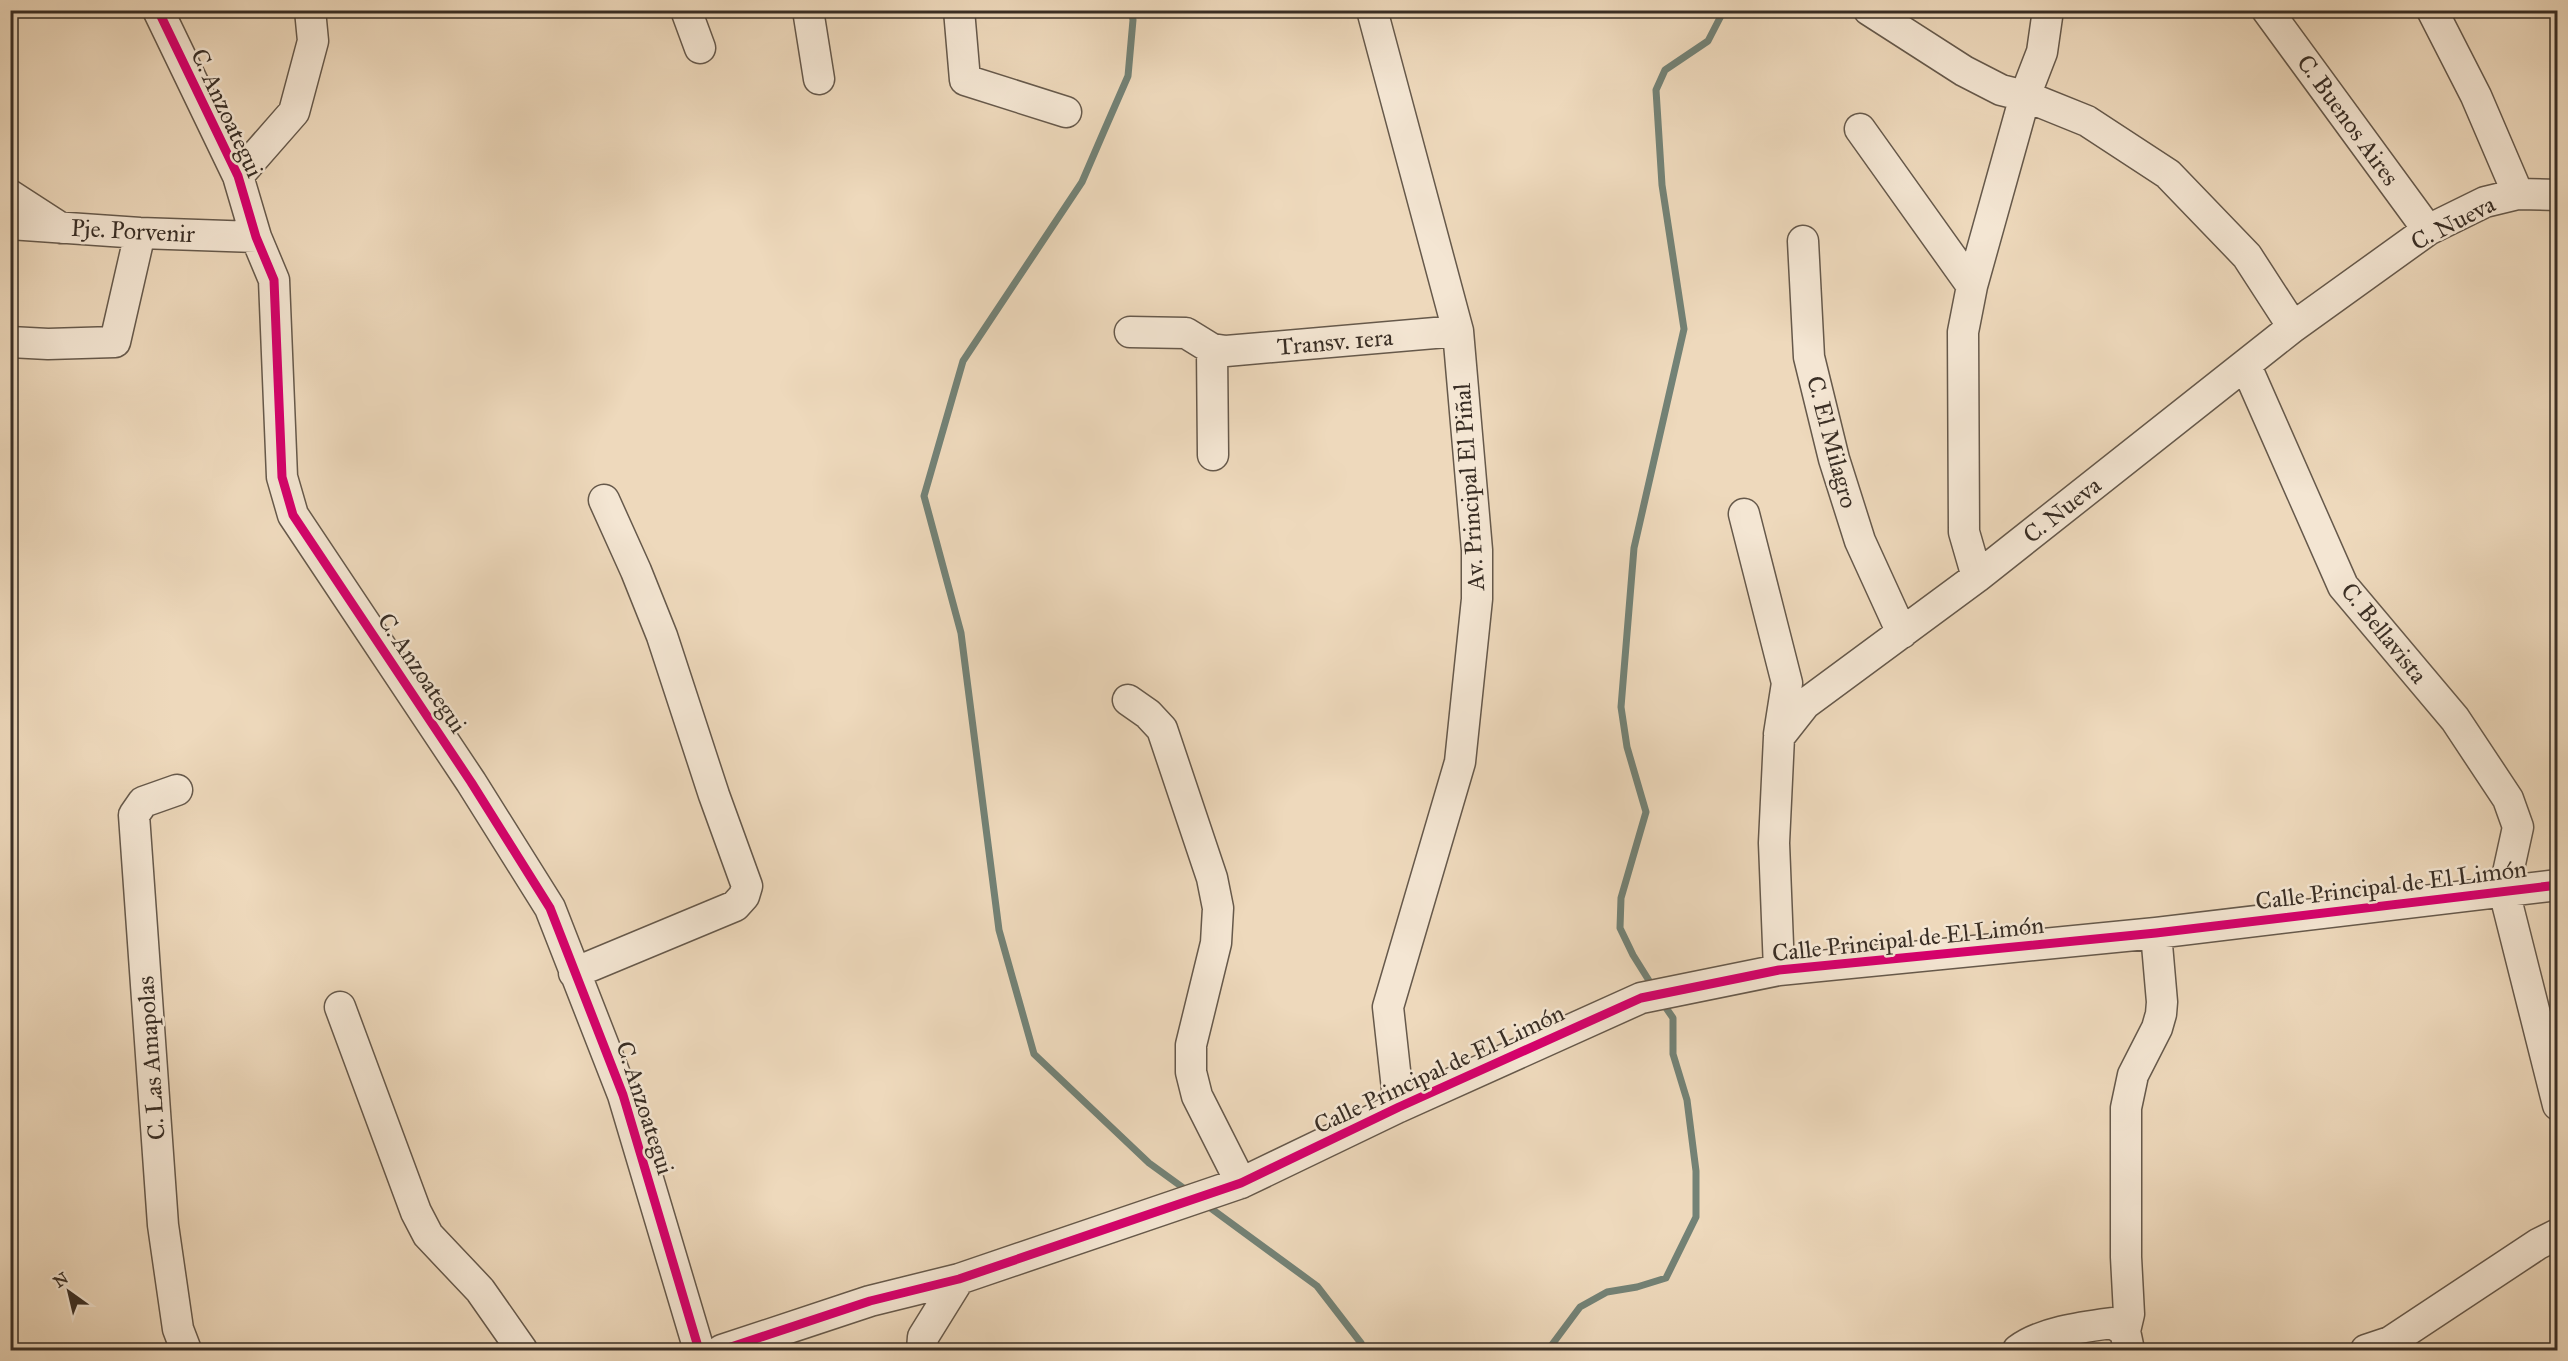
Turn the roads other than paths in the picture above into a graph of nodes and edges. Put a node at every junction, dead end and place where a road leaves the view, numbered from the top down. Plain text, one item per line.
1 (158, 10) edge
2 (310, 10) edge
3 (686, 10) edge
4 (808, 10) edge
5 (959, 10) edge
6 (1372, 10) edge
7 (1869, 10) edge
8 (2048, 10) edge
9 (2267, 10) edge
10 (2436, 12) edge
11 (700, 48) dead end
12 (819, 79) dead end
13 (2025, 96) junction
14 (1066, 111) dead end
15 (1860, 129) dead end
16 (238, 176) junction
17 (2518, 194) junction
18 (10, 195) edge
19 (2558, 195) edge
20 (10, 224) edge
21 (61, 228) junction
22 (2428, 230) junction
23 (140, 232) junction
24 (256, 237) junction
25 (1803, 241) dead end
26 (1972, 286) junction
27 (2293, 327) junction
28 (1458, 331) junction
29 (1130, 332) dead end
30 (10, 342) edge
31 (1212, 349) junction
32 (2246, 366) junction
33 (1213, 455) dead end
34 (604, 500) dead end
35 (1744, 514) dead end
36 (1977, 577) junction
37 (1902, 633) junction
38 (1128, 700) dead end
39 (1779, 737) junction
40 (177, 790) dead end
41 (2558, 885) edge
42 (2504, 891) junction
43 (2156, 933) junction
44 (1779, 970) junction
45 (574, 973) junction
46 (339, 1007) dead end
47 (2558, 1105) edge
48 (1399, 1107) junction
49 (1241, 1183) junction
50 (2558, 1234) edge
51 (959, 1279) junction
52 (2127, 1341) edge
53 (186, 1350) edge
54 (522, 1350) edge
55 (699, 1350) edge
56 (722, 1350) edge
57 (922, 1350) edge
58 (2018, 1350) edge
59 (2366, 1350) edge

1 - 16 street, C. Anzoategui
2 - 16 street
3 - 11 street
4 - 12 street
5 - 14 street
6 - 28 street, Av. Principal El Piñal
7 - 13 street
8 - 13 street
9 - 22 street, C. Buenos Aires
10 - 17 street
13 - 26 street
13 - 27 street
15 - 26 street
16 - 24 street, C. Anzoategui
17 - 19 street, C. Nueva
17 - 22 street, C. Nueva
18 - 21 street
20 - 21 street, Pje. Porvenir
21 - 23 street, Pje. Porvenir
22 - 27 street, C. Nueva
23 - 24 street, Pje. Porvenir
23 - 30 street
24 - 45 street, C. Anzoategui
25 - 37 street, C. El Milagro
26 - 36 street
27 - 32 street, C. Nueva
28 - 31 street, Transv. 1era
28 - 48 street, Av. Principal El Piñal
29 - 31 street
31 - 33 street
32 - 36 street, C. Nueva
32 - 42 street, C. Bellavista
34 - 45 street
35 - 39 street
36 - 37 street, C. Nueva
37 - 39 street, C. Nueva
38 - 49 street
39 - 44 street
40 - 53 street, C. Las Amapolas
41 - 42 street, Calle Principal de El Limón
42 - 43 street, Calle Principal de El Limón
42 - 47 street
43 - 44 street, Calle Principal de El Limón
43 - 52 street
44 - 48 street, Calle Principal de El Limón
45 - 55 street, C. Anzoategui
46 - 54 street
48 - 49 street, Calle Principal de El Limón
49 - 51 street, Calle Principal de El Limón
50 - 59 street
51 - 56 street, Calle Principal de El Limón
51 - 57 street
52 - 58 street

